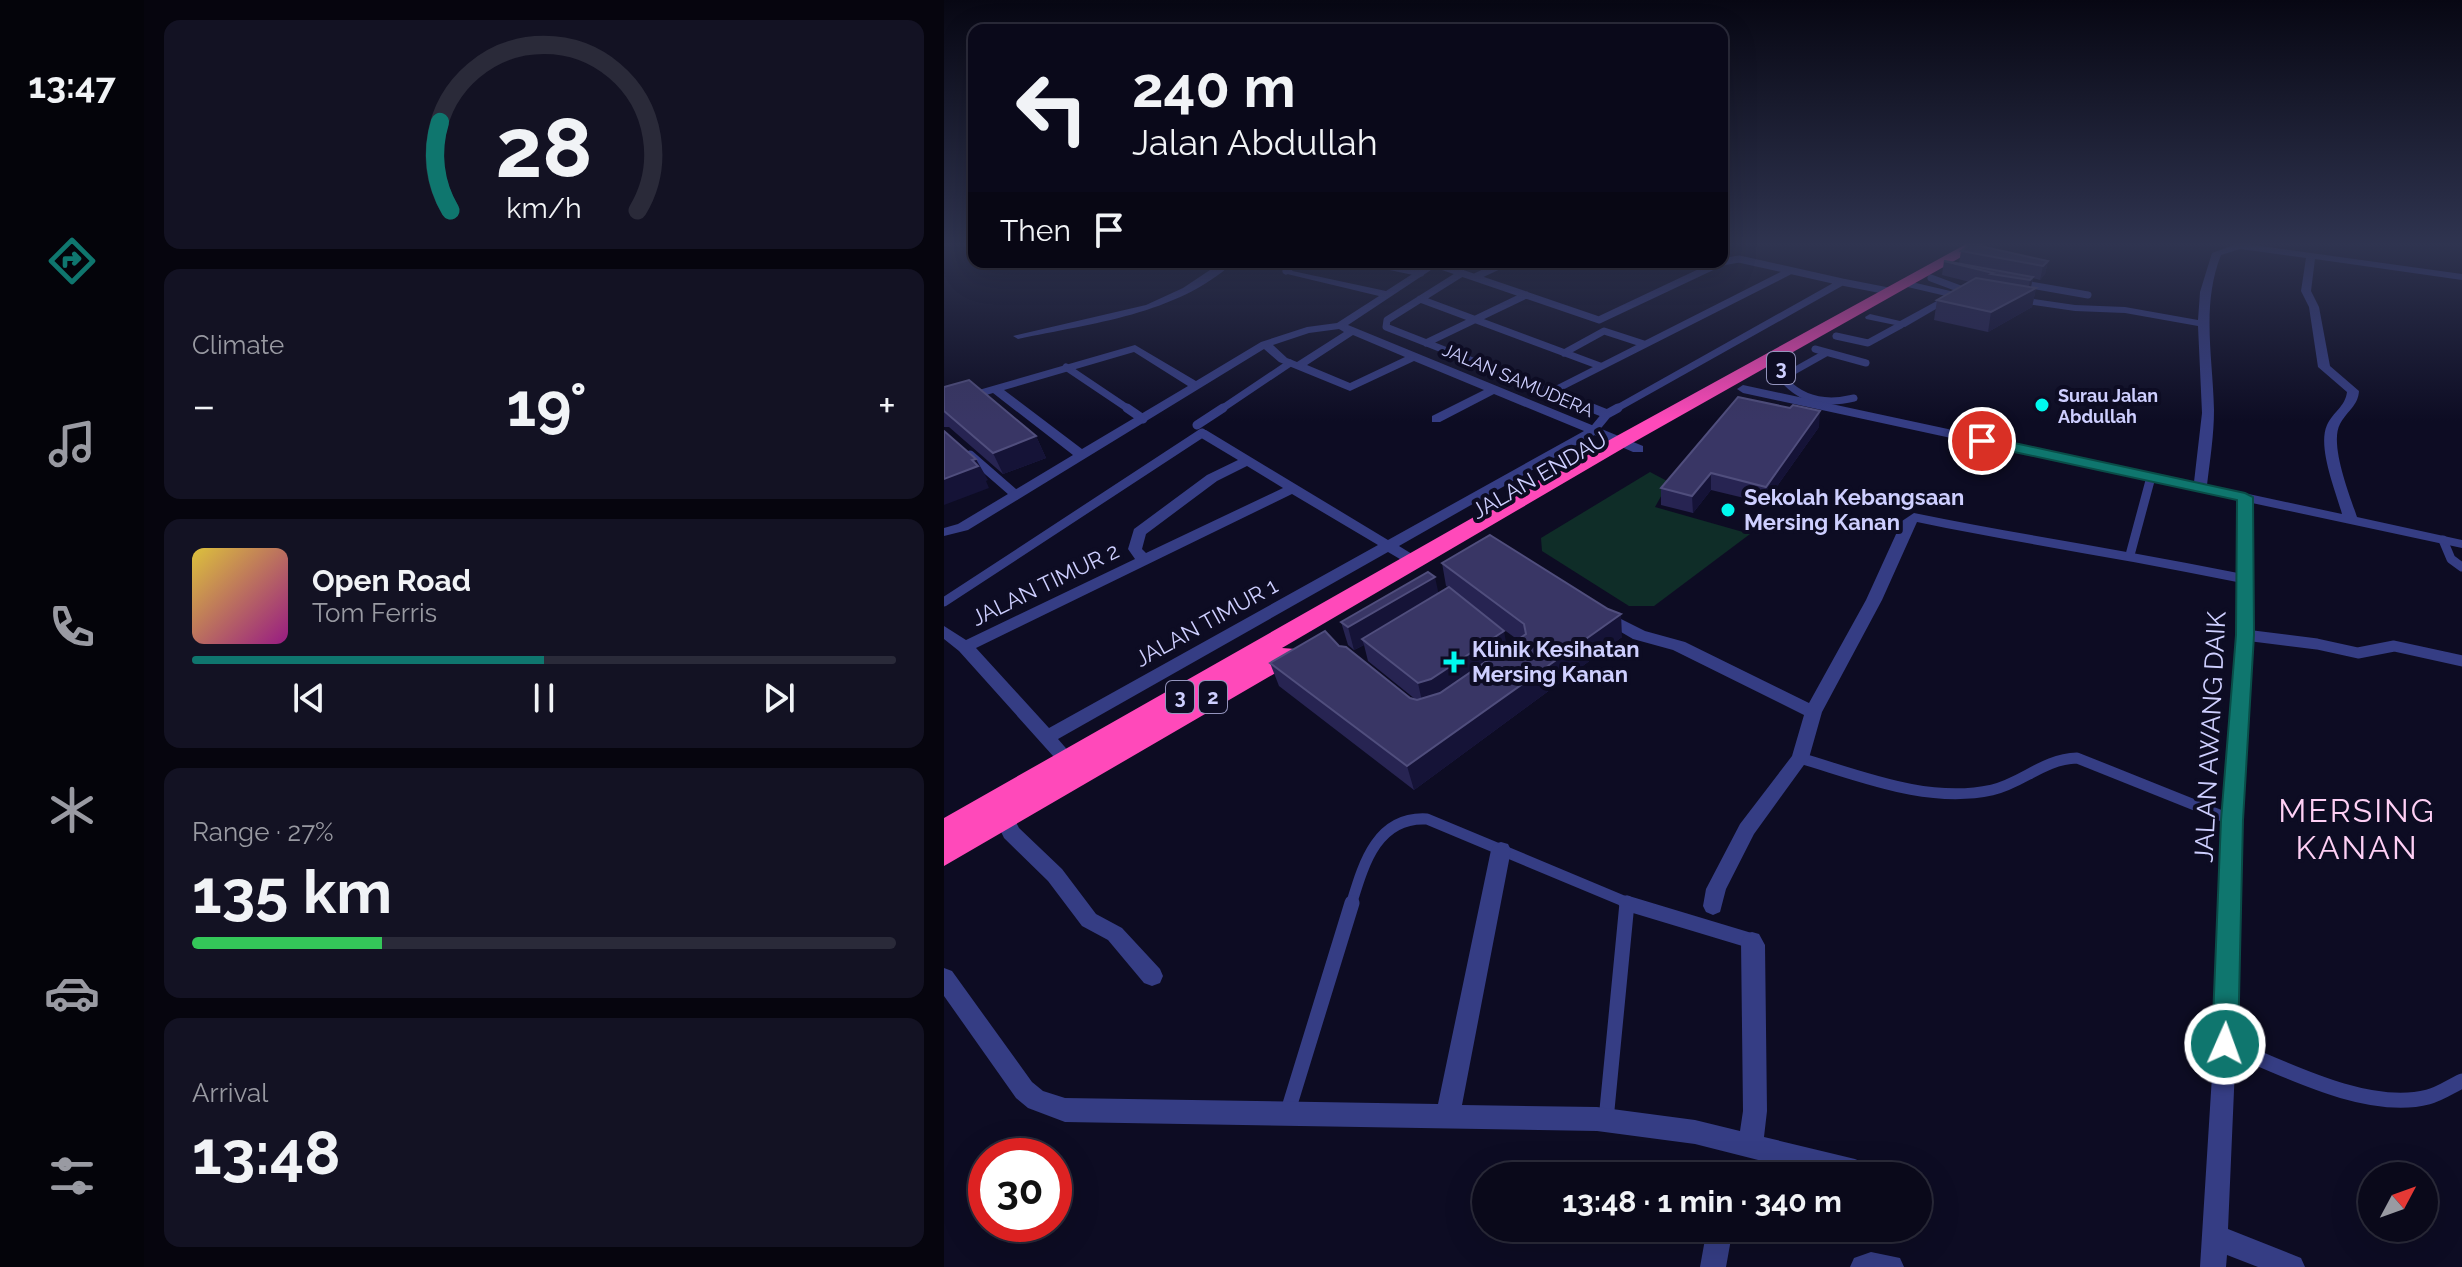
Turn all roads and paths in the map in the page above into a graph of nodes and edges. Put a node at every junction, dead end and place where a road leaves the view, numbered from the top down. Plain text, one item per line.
1 (1160, 302) edge
2 (1379, 302) edge
3 (1415, 302) edge
4 (1428, 302) edge
5 (1511, 302) edge
6 (1547, 302) edge
7 (1637, 302) edge
8 (1728, 302) edge
9 (1806, 302) edge
10 (1871, 302) edge
11 (1893, 302) edge
12 (1941, 302) edge
13 (2037, 302) edge
14 (2205, 302) edge
15 (2312, 302) edge
16 (1870, 317) junction
17 (1475, 320) junction
18 (1599, 320) junction
19 (2203, 324) junction
20 (1901, 325) junction
21 (1346, 328) junction
22 (1604, 331) junction
23 (1018, 336) dead end
24 (1836, 336) junction
25 (1265, 344) junction
26 (1644, 344) junction
27 (1430, 345) junction
28 (1820, 351) junction
29 (1564, 353) junction
30 (1415, 356) junction
31 (1866, 363) dead end
32 (1294, 364) junction
33 (1600, 366) junction
34 (1066, 367) junction
35 (1789, 369) junction
36 (1196, 386) junction
37 (995, 389) junction
38 (1494, 389) junction
39 (1743, 389) junction
40 (1551, 392) junction
41 (1854, 398) dead end
42 (944, 404) edge
43 (1607, 414) junction
44 (1143, 419) junction
45 (1436, 419) dead end
46 (1200, 429) junction
47 (1593, 431) junction
48 (956, 443) edge
49 (1629, 446) junction
50 (1082, 455) junction
51 (1246, 461) junction
52 (2151, 477) junction
53 (1293, 488) junction
54 (2200, 488) junction
55 (1016, 495) junction
56 (2245, 497) junction
57 (2351, 520) junction
58 (944, 532) edge
59 (1482, 540) joint
60 (2443, 540) junction
61 (2462, 544) edge
62 (1387, 546) junction
63 (2130, 555) junction
64 (1144, 561) junction
65 (1415, 562) junction
66 (2462, 567) edge
67 (2246, 579) junction
68 (944, 602) edge
69 (1586, 606) edge
70 (944, 631) edge
71 (2245, 635) junction
72 (965, 647) junction
73 (2462, 661) edge
74 (1813, 712) junction
75 (1047, 737) junction
76 (1800, 758) junction
77 (1068, 761) junction
78 (1005, 819) junction
79 (2232, 820) junction
80 (944, 832) edge
81 (1501, 850) junction
82 (944, 854) edge
83 (1627, 903) junction
84 (1713, 906) dead end
85 (1752, 941) joint
86 (1152, 976) dead end
87 (944, 978) edge
88 (2225, 1044) junction
89 (2462, 1081) edge
90 (1287, 1114) junction
91 (1448, 1116) junction
92 (1606, 1120) junction
93 (1751, 1146) junction
94 (1815, 1162) edge
95 (2214, 1237) junction
96 (1717, 1242) edge
97 (1713, 1267) edge
98 (1863, 1267) edge
99 (1891, 1267) edge
100 (2213, 1267) edge
101 (2292, 1267) edge

1 - 23 street
2 - 21 street
3 - 27 lane
4 - 17 lane
5 - 17 lane
6 - 18 lane
7 - 18 lane
8 - 26 lane
9 - 43 lane
10 - 49 highway, JALAN ENDAU / 3
11 - 16 highway, JALAN ENDAU / 3
12 - 20 street
13 - 19 street
14 - 19 street
15 - 57 street
16 - 20 street
16 - 24 highway, JALAN ENDAU / 3
17 - 27 lane
17 - 29 lane
18 - 22 lane
19 - 54 street
20 - 24 lane
21 - 25 street
21 - 30 street, JALAN SAMUDERA
21 - 32 street
22 - 26 lane
22 - 29 lane
24 - 28 highway, JALAN ENDAU / 3
25 - 32 street
25 - 36 street
26 - 33 lane
27 - 30 lane
27 - 40 lane
28 - 31 lane
28 - 35 highway, JALAN ENDAU / 3
29 - 33 lane
30 - 32 street
30 - 38 street, JALAN SAMUDERA
32 - 46 lane
33 - 40 lane
34 - 36 street
34 - 37 street
34 - 44 lane
35 - 39 highway, JALAN ENDAU / 3
35 - 41 lane
36 - 44 street
37 - 42 street
37 - 50 street
38 - 45 street
38 - 47 street, JALAN SAMUDERA
39 - 49 highway, JALAN ENDAU / 3
39 - 52 street
40 - 43 lane
43 - 47 lane
44 - 50 street
46 - 51 street
46 - 68 lane
47 - 49 street, JALAN SAMUDERA
47 - 62 street, JALAN TIMUR 1
48 - 55 lane
49 - 59 highway, JALAN ENDAU / 3
49 - 65 highway, JALAN ENDAU / 3
50 - 55 street
51 - 53 street
51 - 64 street, JALAN TIMUR 2
52 - 54 street
52 - 63 lane
53 - 62 street
53 - 64 street, JALAN TIMUR 2
54 - 56 street
55 - 58 street
56 - 57 street
56 - 67 street, JALAN AWANG DAIK
57 - 60 street
59 - 78 highway, JALAN ENDAU / 2
60 - 61 street
60 - 66 lane
62 - 65 street
62 - 75 street, JALAN TIMUR 1
63 - 67 street
63 - 74 street
64 - 72 street, JALAN TIMUR 2
65 - 77 highway, JALAN ENDAU / 3
67 - 71 street, JALAN AWANG DAIK
69 - 74 street
70 - 72 street
71 - 73 lane
71 - 79 street, JALAN AWANG DAIK
72 - 75 street
74 - 76 street
75 - 77 street
76 - 79 lane
76 - 84 street
77 - 80 highway, JALAN ENDAU / 3
78 - 82 highway, JALAN ENDAU / 2
78 - 86 street
79 - 88 street, JALAN AWANG DAIK
81 - 83 lane
81 - 90 lane
81 - 91 street
83 - 85 lane
83 - 92 lane
85 - 93 street
87 - 90 street
88 - 89 lane
88 - 95 street, JALAN AWANG DAIK
90 - 91 street
91 - 92 street
92 - 93 street
93 - 94 street
95 - 100 street, JALAN AWANG DAIK
95 - 101 street
96 - 97 street
98 - 99 street

